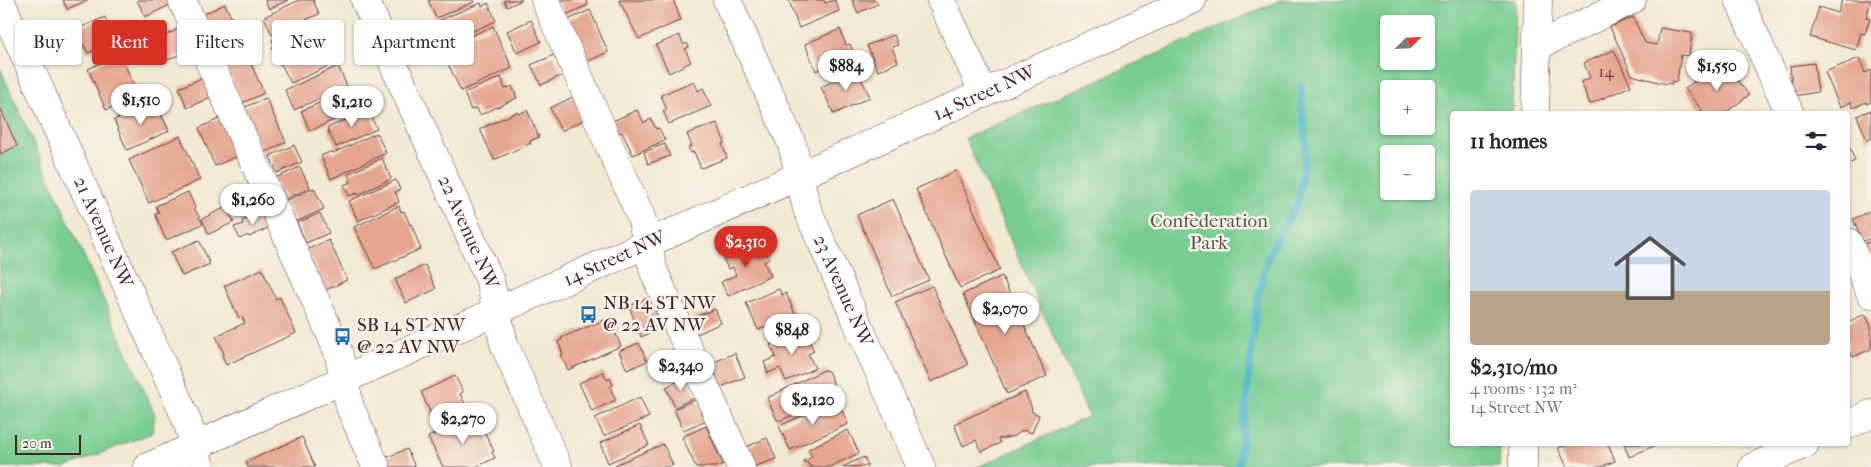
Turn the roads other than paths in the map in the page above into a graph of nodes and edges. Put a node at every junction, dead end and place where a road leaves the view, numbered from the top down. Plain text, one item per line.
1 (0, 0) edge
2 (182, 0) edge
3 (365, 0) edge
4 (545, 0) edge
5 (728, 0) edge
6 (941, 0) edge
7 (1192, 0) edge
8 (1538, 0) edge
9 (1632, 0) edge
10 (1738, 0) edge
11 (1155, 7) edge
12 (1538, 46) junction
13 (984, 94) junction
14 (1535, 111) edge
15 (1789, 111) edge
16 (800, 176) junction
17 (648, 244) junction
18 (1850, 247) edge
19 (1871, 294) edge
20 (496, 312) junction
21 (345, 379) junction
22 (1871, 414) edge
23 (1850, 424) edge
24 (1523, 446) edge
25 (1800, 446) edge
26 (198, 456) edge
27 (148, 467) edge
28 (376, 467) edge
29 (558, 467) edge
30 (741, 467) edge
31 (921, 467) edge
32 (1523, 467) edge
33 (1753, 467) edge

1 - 26 street, 21 Avenue NW
2 - 21 street
3 - 20 street, 22 Avenue NW
4 - 17 street
5 - 16 street, 23 Avenue NW
6 - 13 street
7 - 11 street, 14 Street NW
8 - 12 street
9 - 12 street
10 - 15 street
11 - 13 street, 14 Street NW
12 - 14 street
13 - 16 street, 14 Street NW
16 - 17 street, 14 Street NW
16 - 31 street, 23 Avenue NW
17 - 20 street, 14 Street NW
17 - 30 street
18 - 19 street
20 - 21 street, 14 Street NW
20 - 29 street, 22 Avenue NW
21 - 26 street, 14 Street NW
21 - 28 street
22 - 23 street
24 - 32 street
25 - 33 street
26 - 27 street, 14 Street NW

